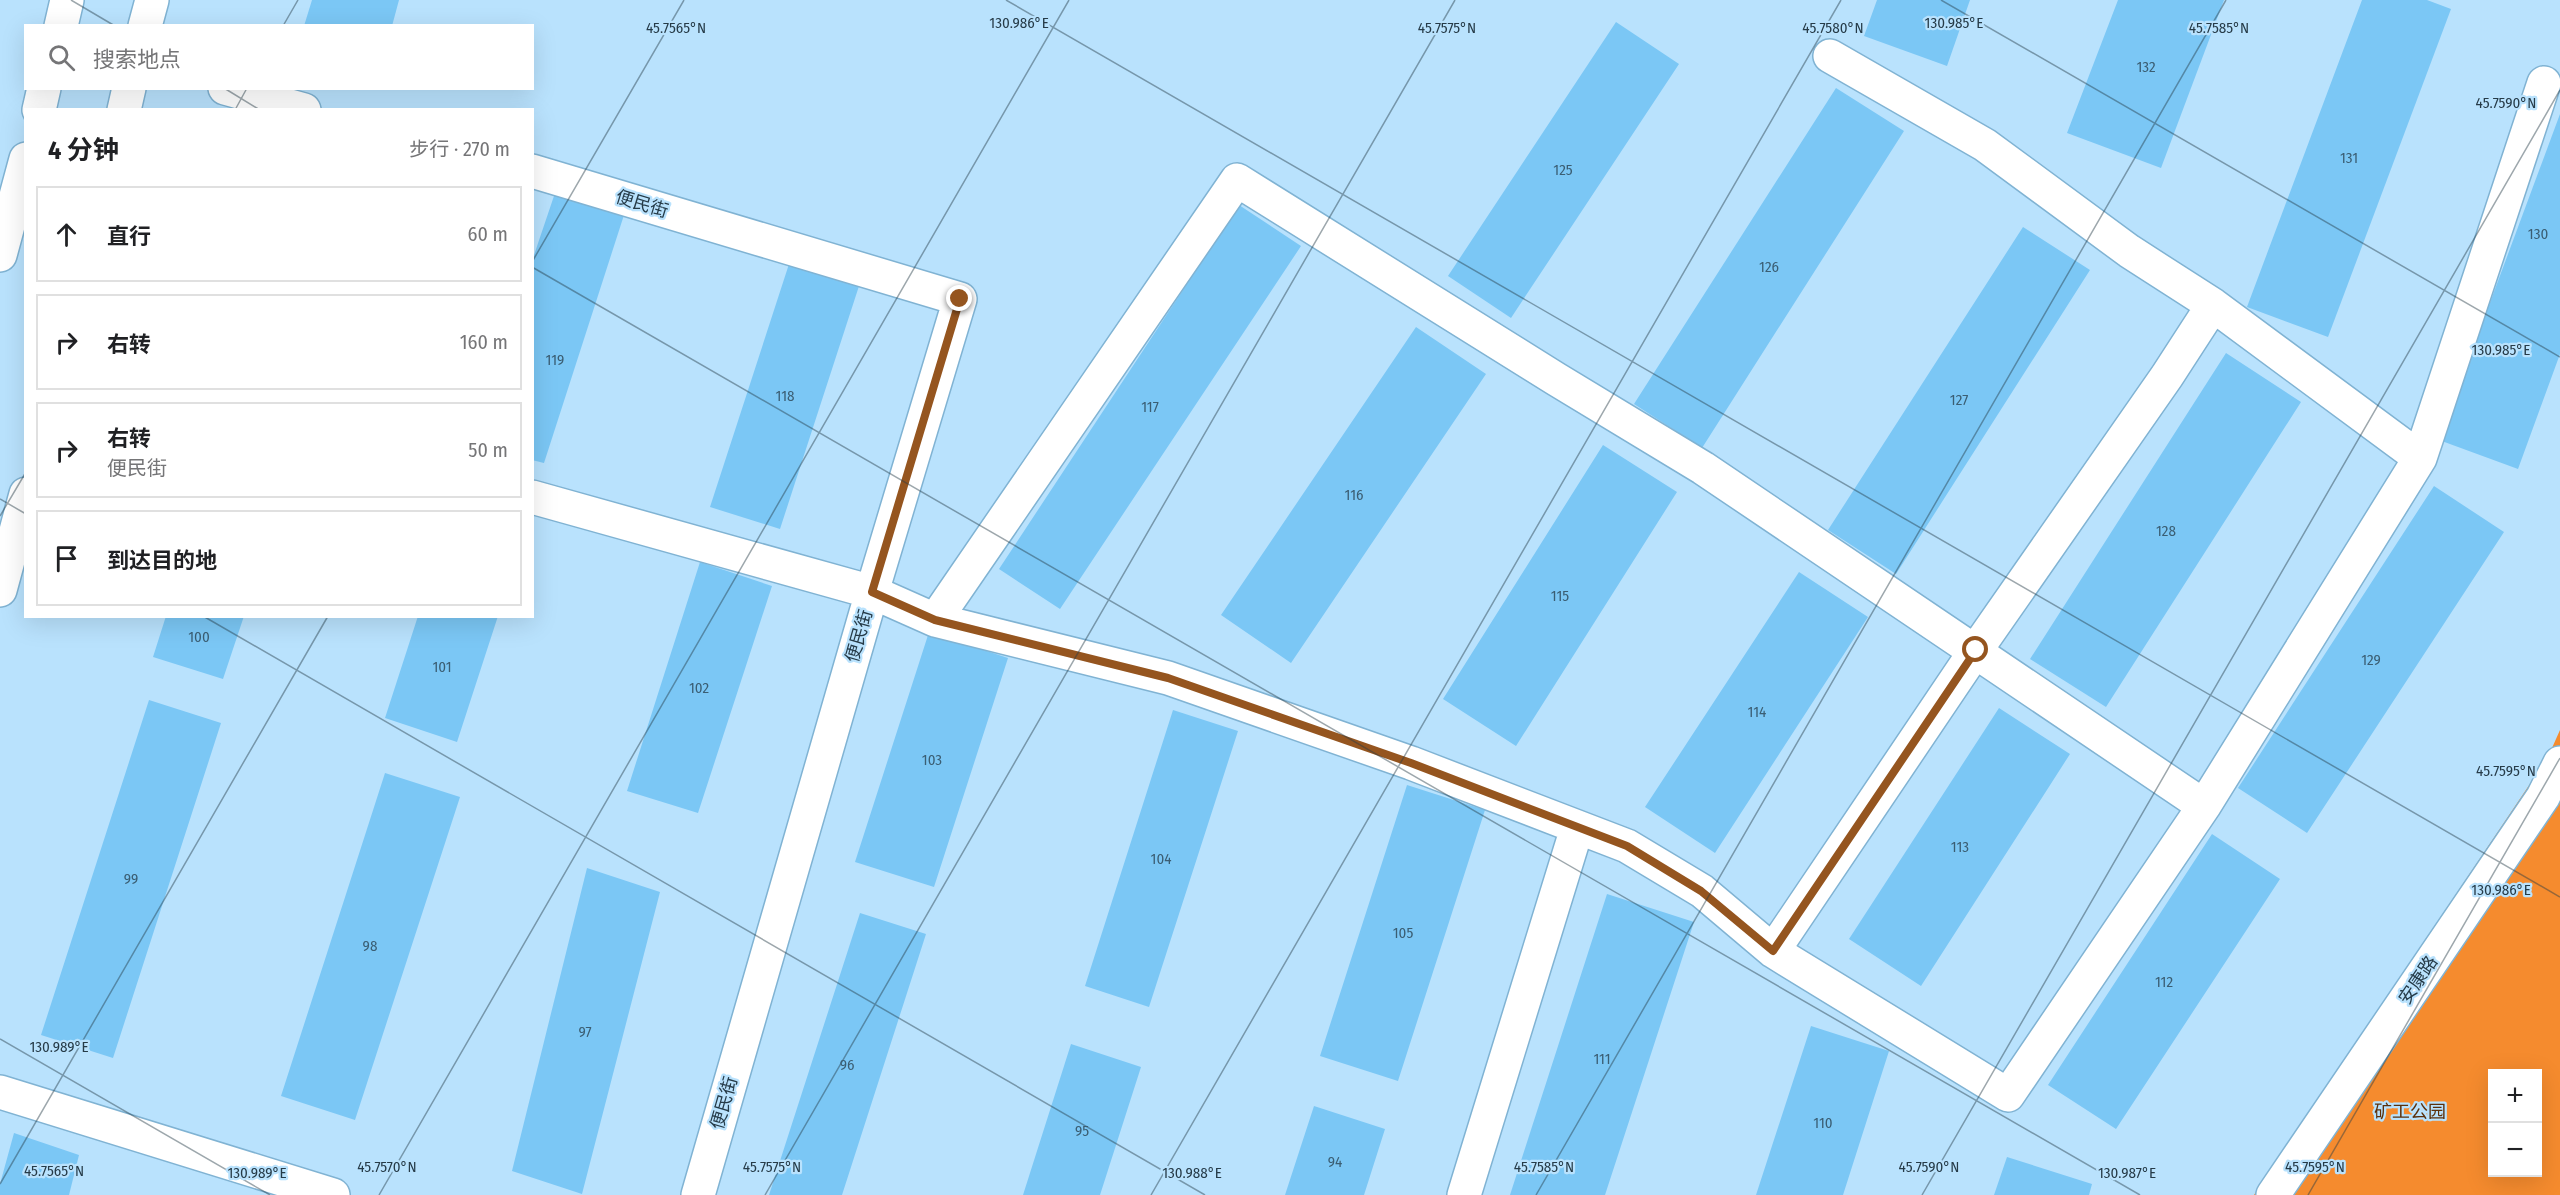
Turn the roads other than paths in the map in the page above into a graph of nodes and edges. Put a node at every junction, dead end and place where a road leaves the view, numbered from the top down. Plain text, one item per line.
1 (68, 0) edge
2 (152, 0) edge
3 (62, 24) edge
4 (146, 24) edge
5 (1830, 56) dead end
6 (2544, 83) dead end
7 (44, 90) edge
8 (129, 90) edge
9 (232, 90) edge
10 (39, 108) edge
11 (124, 108) edge
12 (297, 108) edge
13 (24, 166) edge
14 (534, 172) edge
15 (0, 255) edge
16 (2213, 304) junction
17 (2420, 458) junction
18 (534, 498) edge
19 (24, 501) edge
20 (0, 590) edge
21 (872, 592) junction
22 (935, 620) junction
23 (1976, 650) junction
24 (2560, 763) edge
25 (2204, 806) junction
26 (1577, 828) junction
27 (1773, 951) junction
28 (0, 1092) edge
29 (333, 1195) edge
30 (698, 1195) edge
31 (1464, 1195) edge
32 (2272, 1195) edge

1 - 3 main road
2 - 4 main road
5 - 16 main road
6 - 17 main road
7 - 10 main road
8 - 11 main road
9 - 12 main road
13 - 15 main road
14 - 21 main road, 便民街
16 - 17 main road
16 - 23 main road
17 - 25 main road
18 - 21 main road
19 - 20 main road
21 - 22 main road
21 - 30 main road, 便民街
22 - 23 main road
22 - 26 main road
23 - 25 main road
23 - 27 main road
24 - 32 main road, 安康路
25 - 27 main road
26 - 27 main road
26 - 31 main road
28 - 29 main road

